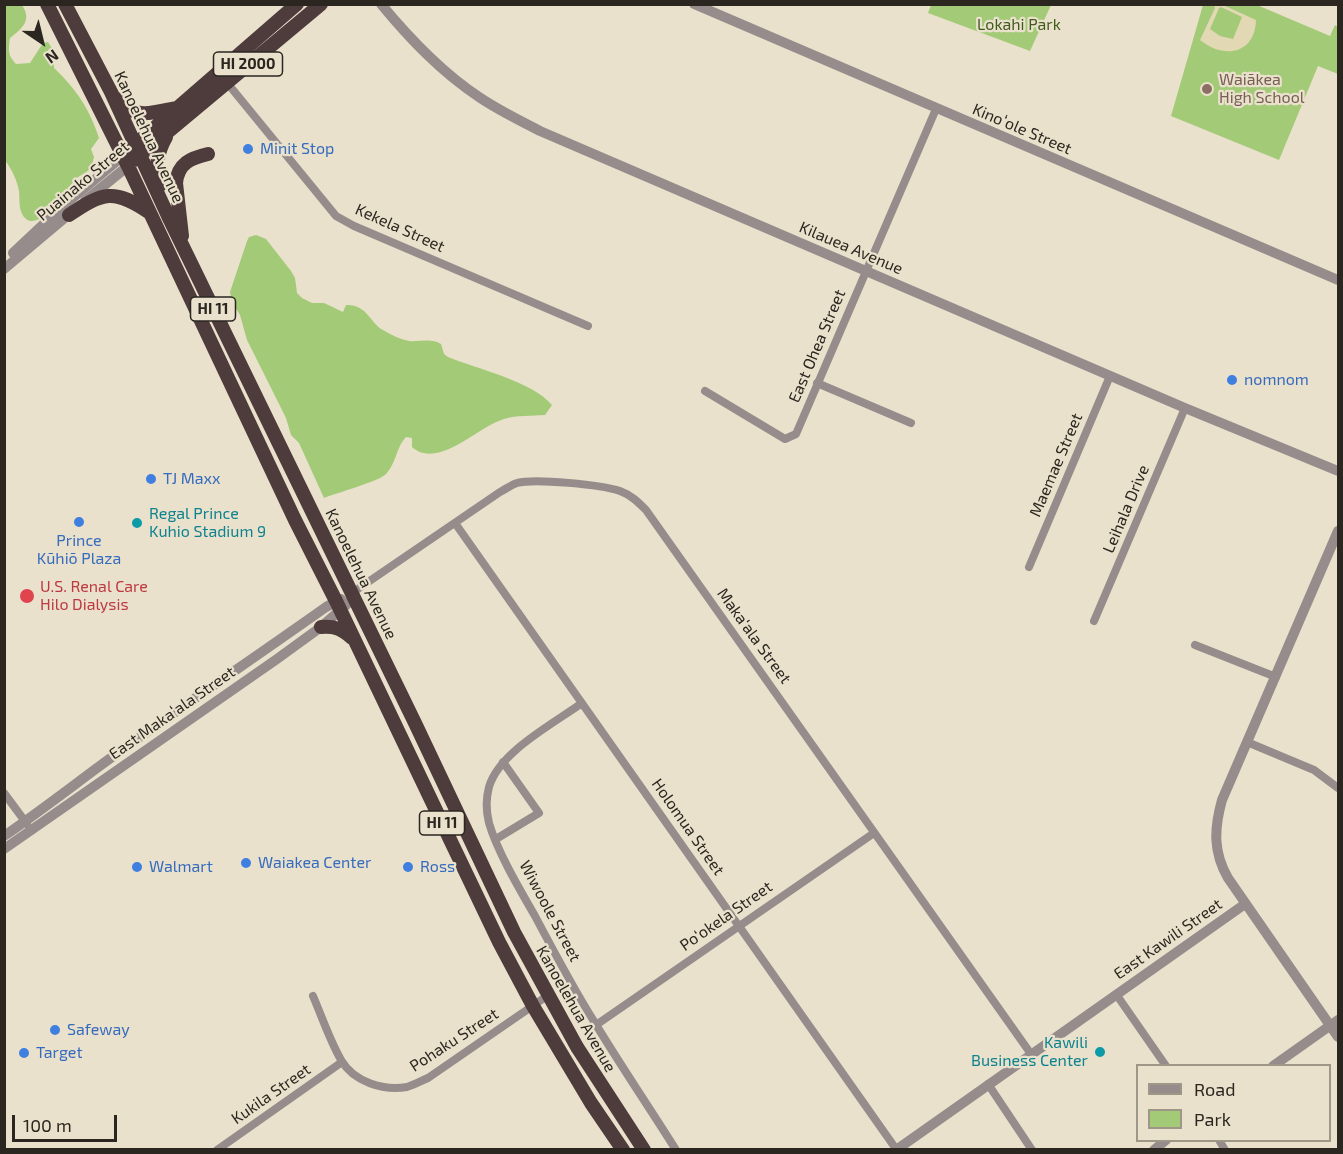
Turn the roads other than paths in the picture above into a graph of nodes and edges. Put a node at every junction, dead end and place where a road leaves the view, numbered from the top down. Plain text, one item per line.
1 (47, 4) edge
2 (65, 4) edge
3 (297, 4) edge
4 (321, 4) edge
5 (374, 4) edge
6 (381, 4) edge
7 (694, 4) edge
8 (406, 34) junction
9 (223, 78) junction
10 (111, 92) junction
11 (178, 108) junction
12 (936, 109) junction
13 (176, 125) junction
14 (138, 150) junction
15 (208, 154) dead end
16 (125, 161) junction
17 (150, 214) junction
18 (69, 215) junction
19 (169, 218) junction
20 (183, 247) junction
21 (5, 265) edge
22 (865, 271) junction
23 (1338, 280) edge
24 (588, 326) dead end
25 (1110, 376) junction
26 (817, 383) junction
27 (705, 392) dead end
28 (1185, 408) junction
29 (911, 423) dead end
30 (1338, 471) edge
31 (455, 523) junction
32 (1338, 531) edge
33 (1029, 567) dead end
34 (353, 596) junction
35 (338, 606) junction
36 (1094, 621) dead end
37 (321, 627) junction
38 (353, 639) junction
39 (1195, 645) dead end
40 (1276, 677) junction
41 (582, 703) junction
42 (1247, 742) junction
43 (503, 762) junction
44 (1338, 788) edge
45 (4, 793) edge
46 (28, 826) junction
47 (874, 833) junction
48 (4, 836) edge
49 (496, 839) junction
50 (4, 849) edge
51 (1245, 904) junction
52 (739, 925) junction
53 (1116, 994) junction
54 (313, 996) dead end
55 (547, 996) junction
56 (533, 1005) junction
57 (1334, 1022) edge
58 (596, 1025) junction
59 (1338, 1037) edge
60 (1031, 1054) junction
61 (342, 1062) junction
62 (1165, 1064) edge
63 (1274, 1064) edge
64 (988, 1084) junction
65 (217, 1149) edge
66 (623, 1149) edge
67 (644, 1149) edge
68 (675, 1149) edge
69 (896, 1149) edge
70 (1032, 1149) edge

1 - 16 highway, Kanoelehua Avenue / HI 11
2 - 10 highway, Kanoelehua Avenue / HI 11
3 - 9 highway, Puainako Street / HI 2000
4 - 9 highway, Puainako Street / HI 2000
5 - 8 street
6 - 8 street, Kilauea Avenue
7 - 12 street, Kinoʻole Street
8 - 22 street, Kilauea Avenue
9 - 11 highway, Puainako Street / HI 2000
9 - 13 highway, Puainako Street / HI 2000
9 - 24 street, Kekela Street
10 - 11 highway
10 - 14 highway, Kanoelehua Avenue / HI 11
11 - 14 highway, Puainako Street / HI 2000
12 - 22 street, East Ohea Street
12 - 23 street, Kinoʻole Street
13 - 14 highway, Puainako Street / HI 2000
13 - 19 highway
14 - 16 highway, Puainako Street / HI 2000
14 - 19 highway, Kanoelehua Avenue / HI 11
15 - 20 highway
16 - 17 highway, Kanoelehua Avenue / HI 11
16 - 18 street, Puainako Street
16 - 21 street, Puainako Street
17 - 18 highway
17 - 35 highway, Kanoelehua Avenue / HI 11
18 - 21 street, Puainako Street
19 - 20 highway, Kanoelehua Avenue / HI 11
20 - 34 highway, Kanoelehua Avenue / HI 11
22 - 25 street, Kilauea Avenue
22 - 26 street, East Ohea Street
25 - 28 street, Kilauea Avenue
25 - 33 street, Maemae Street
26 - 27 street, East Ohea Street
26 - 29 street
28 - 30 street, Kilauea Avenue
28 - 36 street, Leihala Drive
31 - 34 street, Maka‘ala Street
31 - 41 street, Holomua Street
31 - 47 street, Maka‘ala Street
32 - 40 street, East Kawili Street
34 - 35 street, East Makaʻala Street
34 - 55 highway, Kanoelehua Avenue / HI 11
35 - 37 street, East Makaʻala Street
35 - 38 highway, Kanoelehua Avenue / HI 11
35 - 46 street, East Makaʻala Street
37 - 38 highway
37 - 46 street, East Makaʻala Street
38 - 56 highway, Kanoelehua Avenue / HI 11
39 - 40 street
40 - 42 street, East Kawili Street
41 - 43 street, Wiwoole Street
41 - 52 street, Holomua Street
42 - 44 street
42 - 51 street, East Kawili Street
43 - 49 street, Wiwoole Street
43 - 49 street
45 - 46 street
46 - 48 street, East Makaʻala Street
46 - 50 street, East Makaʻala Street
47 - 52 street, Po‘okela Street
47 - 60 street, Maka‘ala Street
49 - 58 street, Wiwoole Street
51 - 53 street, East Kawili Street
51 - 57 street
52 - 58 street, Po‘okela Street
52 - 69 street, Holomua Street
53 - 60 street, East Kawili Street
53 - 62 street
54 - 61 street, Pohaku Street
55 - 56 street, Pohaku Street
55 - 67 highway, Kanoelehua Avenue / HI 11
56 - 61 street, Pohaku Street
56 - 66 highway, Kanoelehua Avenue / HI 11
57 - 59 street
57 - 63 street
58 - 68 street, Wiwoole Street
60 - 64 street, East Kawili Street
61 - 65 street, Kukila Street
64 - 69 street, East Kawili Street
64 - 70 street

